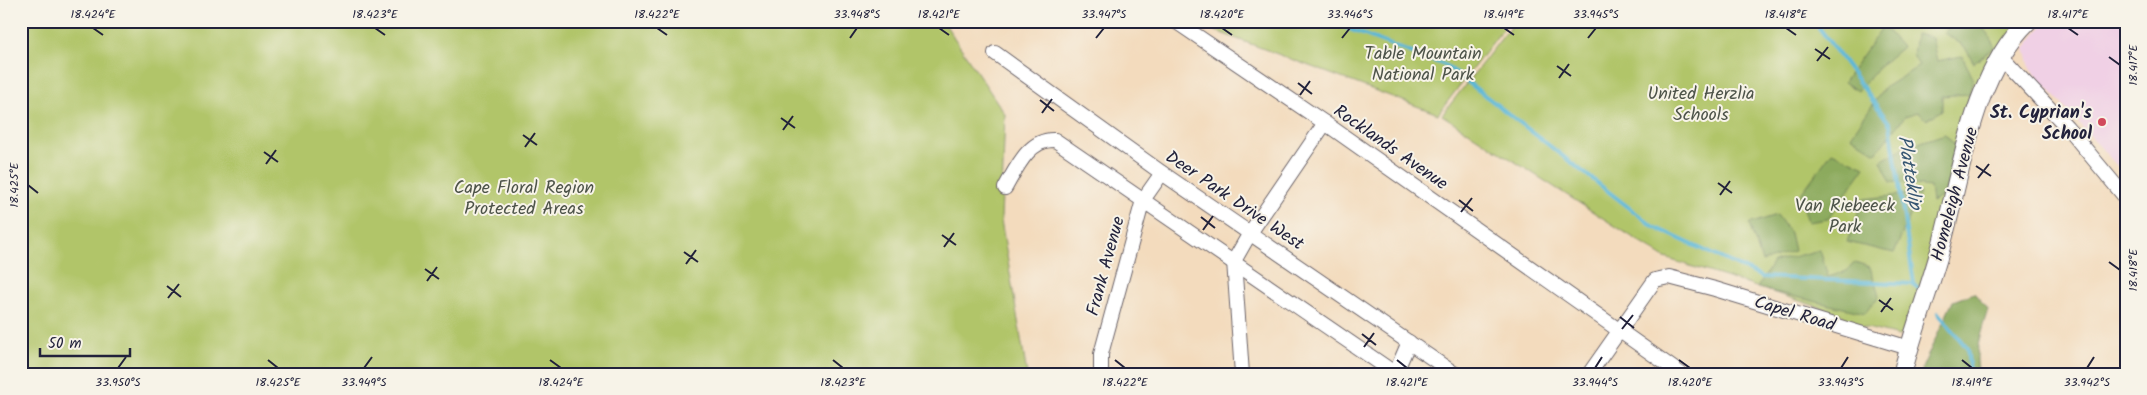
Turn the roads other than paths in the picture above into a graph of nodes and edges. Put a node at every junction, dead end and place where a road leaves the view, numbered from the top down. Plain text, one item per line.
1 (1175, 21) edge
2 (2028, 21) edge
3 (995, 53) dead end
4 (2001, 57) junction
5 (1324, 123) junction
6 (1162, 172) junction
7 (1005, 188) dead end
8 (2126, 198) edge
9 (1143, 200) junction
10 (1250, 233) junction
11 (1234, 261) junction
12 (1618, 330) junction
13 (1409, 342) junction
14 (1909, 348) junction
15 (1101, 374) edge
16 (1242, 374) edge
17 (1396, 374) edge
18 (1455, 374) edge
19 (1589, 374) edge
20 (1681, 374) edge
21 (1905, 374) edge

1 - 5 street, Rocklands Avenue
2 - 4 street, Homeleigh Avenue
3 - 6 street, Deer Park Drive West
4 - 8 street
4 - 14 street, Homeleigh Avenue
5 - 10 street
5 - 12 street, Rocklands Avenue
6 - 9 street, Frank Avenue
6 - 10 street, Deer Park Drive West
7 - 9 street
9 - 11 street
9 - 15 street, Frank Avenue
10 - 11 street
10 - 13 street, Deer Park Drive West
11 - 16 street
11 - 17 street
12 - 14 street, Capel Road
12 - 19 street
12 - 20 street, Rocklands Avenue
13 - 17 street
13 - 18 street, Deer Park Drive West
14 - 21 street

